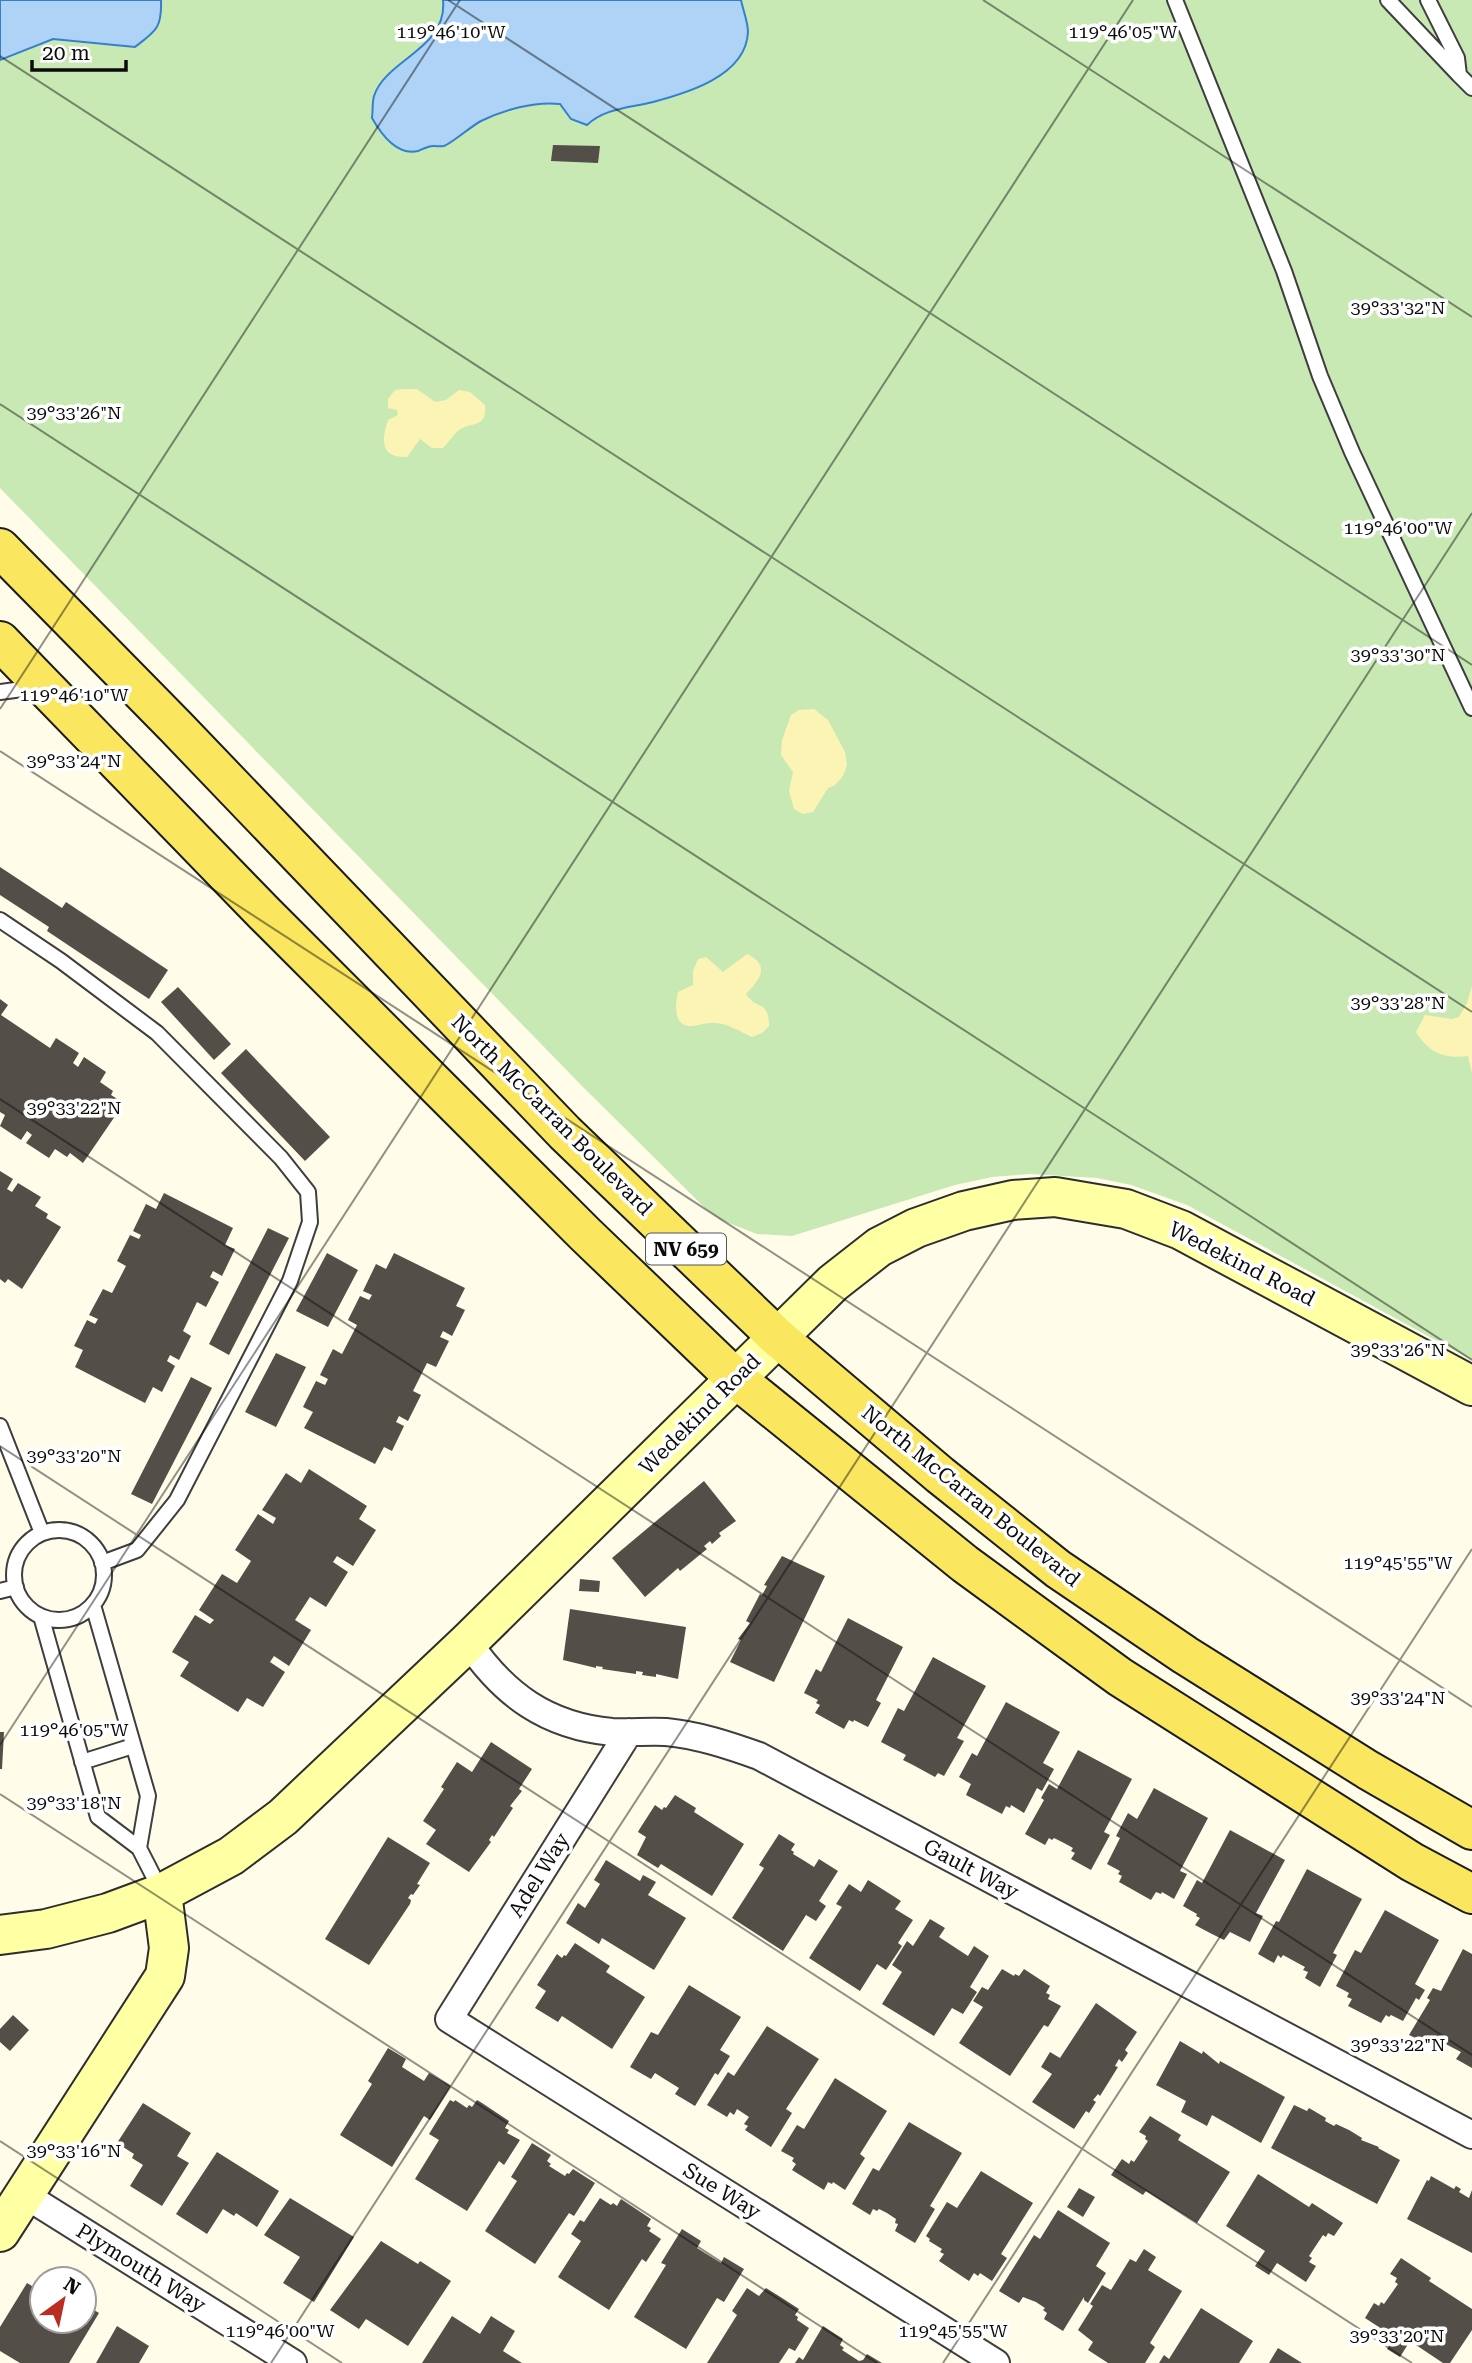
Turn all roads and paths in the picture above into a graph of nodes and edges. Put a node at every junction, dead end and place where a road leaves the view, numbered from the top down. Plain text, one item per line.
1 (1175, 0) edge
2 (1388, 0) edge
3 (1428, 0) edge
4 (1459, 75) junction
5 (1472, 88) edge
6 (0, 548) edge
7 (0, 641) edge
8 (45, 685) junction
9 (0, 692) edge
10 (1472, 708) edge
11 (0, 920) edge
12 (777, 1336) junction
13 (736, 1378) junction
14 (1472, 1386) edge
15 (0, 1426) edge
16 (43, 1533) junction
17 (102, 1563) junction
18 (16, 1587) junction
19 (0, 1591) edge
20 (93, 1605) junction
21 (41, 1616) junction
22 (468, 1642) junction
23 (629, 1732) junction
24 (133, 1746) junction
25 (82, 1762) junction
26 (1472, 1830) edge
27 (138, 1849) junction
28 (162, 1893) junction
29 (1472, 1894) edge
30 (0, 1935) edge
31 (449, 2019) joint
32 (1472, 2135) edge
33 (25, 2194) junction
34 (0, 2232) edge
35 (293, 2363) edge
36 (996, 2363) edge

1 - 10 lane
2 - 4 lane
3 - 4 lane
4 - 5 lane
6 - 12 main road, North McCarran Boulevard / NV 659
7 - 8 main road, NV 659
8 - 9 lane
8 - 13 main road, NV 659
11 - 17 lane
12 - 13 street, Wedekind Road
12 - 14 street, Wedekind Road
12 - 26 main road, North McCarran Boulevard / NV 659
13 - 22 street, Wedekind Road
13 - 29 main road, NV 659
15 - 16 lane
16 - 17 lane
16 - 18 lane
17 - 20 lane
18 - 19 lane
18 - 21 lane
20 - 21 lane
20 - 24 lane
21 - 25 lane
22 - 23 street, Gault Way
22 - 28 street, Wedekind Road
23 - 31 street, Adel Way
23 - 32 street, Gault Way
24 - 25 lane
24 - 27 lane
25 - 27 lane
27 - 28 lane
28 - 30 street, Wedekind Road
28 - 33 street
31 - 36 street, Sue Way
33 - 34 street
33 - 35 street, Plymouth Way

